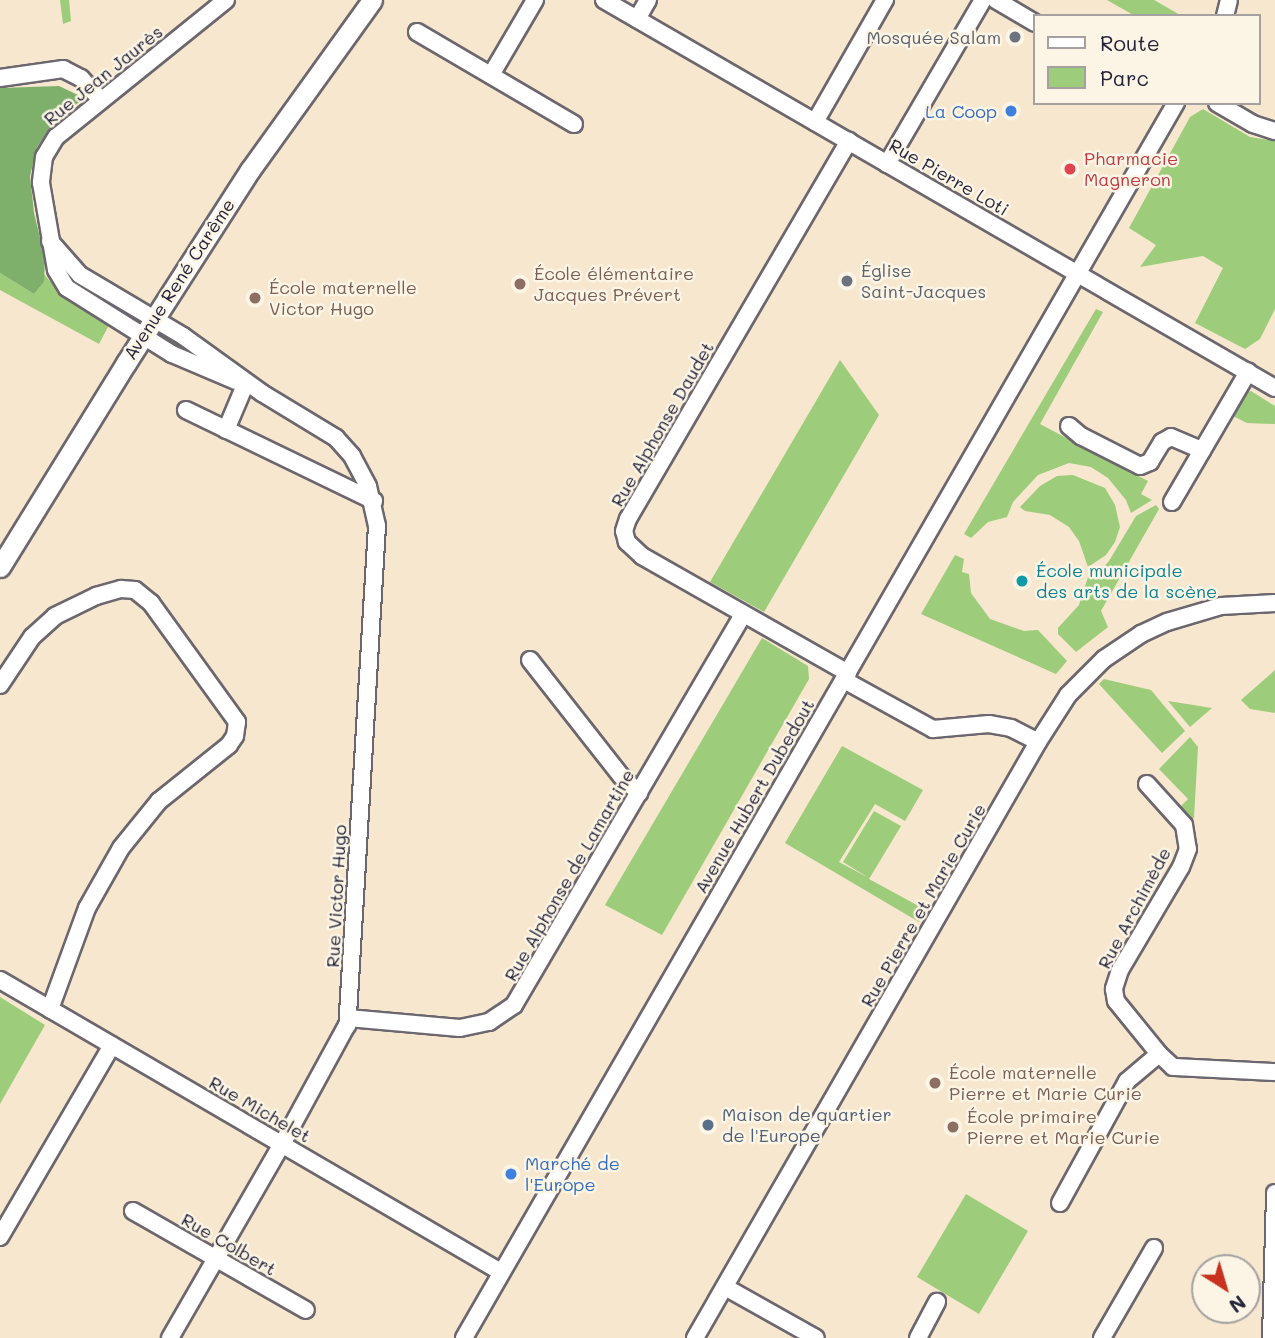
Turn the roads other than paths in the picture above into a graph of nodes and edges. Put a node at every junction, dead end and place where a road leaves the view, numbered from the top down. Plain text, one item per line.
1 (226, 0) edge
2 (372, 0) edge
3 (535, 0) edge
4 (604, 0) edge
5 (648, 0) edge
6 (886, 0) edge
7 (983, 0) edge
8 (996, 0) edge
9 (637, 19) junction
10 (1034, 22) edge
11 (417, 32) dead end
12 (491, 75) junction
13 (0, 78) edge
14 (100, 99) junction
15 (1174, 105) edge
16 (1220, 105) edge
17 (815, 122) junction
18 (575, 124) dead end
19 (1275, 131) edge
20 (849, 141) junction
21 (887, 163) junction
22 (50, 241) junction
23 (1077, 273) junction
24 (154, 319) junction
25 (142, 336) junction
26 (1248, 372) junction
27 (245, 385) junction
28 (1275, 388) edge
29 (262, 393) junction
30 (186, 410) dead end
31 (1069, 426) dead end
32 (226, 430) junction
33 (1202, 450) junction
34 (373, 501) junction
35 (1172, 502) dead end
36 (0, 568) edge
37 (1275, 603) edge
38 (743, 614) junction
39 (530, 660) dead end
40 (846, 677) junction
41 (0, 685) edge
42 (1038, 742) junction
43 (1147, 784) dead end
44 (639, 793) junction
45 (0, 979) edge
46 (50, 1009) junction
47 (348, 1018) junction
48 (113, 1045) junction
49 (1158, 1054) junction
50 (1275, 1072) edge
51 (282, 1144) junction
52 (1275, 1193) edge
53 (1060, 1203) dead end
54 (133, 1211) dead end
55 (0, 1237) edge
56 (1154, 1248) dead end
57 (216, 1258) junction
58 (501, 1272) junction
59 (725, 1287) junction
60 (937, 1302) dead end
61 (306, 1310) dead end
62 (170, 1338) edge
63 (464, 1338) edge
64 (695, 1338) edge
65 (816, 1338) edge
66 (918, 1338) edge
67 (1102, 1338) edge
68 (1271, 1338) edge

1 - 14 street, Rue Jean Jaurès
2 - 24 street, Avenue René Carême
3 - 12 street
4 - 9 street, Rue Pierre Loti
5 - 9 street
6 - 17 street
7 - 21 street
8 - 10 street
9 - 17 street, Rue Pierre Loti
11 - 12 street
12 - 18 street
13 - 14 street
14 - 22 street, Rue Jean Jaurès
15 - 23 street, Avenue Hubert Dubedout
16 - 19 street
17 - 20 street, Rue Pierre Loti
20 - 21 street, Rue Pierre Loti
20 - 38 street, Rue Alphonse Daudet
21 - 23 street, Rue Pierre Loti
22 - 24 street
22 - 25 street, Rue Jean Jaurès
23 - 26 street, Rue Pierre Loti
23 - 40 street, Avenue Hubert Dubedout
24 - 25 street, Avenue René Carême
24 - 29 street, Rue Victor Hugo
25 - 27 street, Rue Victor Hugo
25 - 36 street, Avenue René Carême
26 - 28 street, Rue Pierre Loti
26 - 33 street
27 - 29 street, Rue Victor Hugo
27 - 32 street
29 - 34 street, Rue Victor Hugo
30 - 32 street
31 - 33 street
32 - 34 street
33 - 35 street
34 - 47 street, Rue Victor Hugo
37 - 42 street, Rue Pierre et Marie Curie
38 - 40 street, Rue Alphonse Daudet
38 - 44 street, Rue Alphonse de Lamartine
39 - 44 street
40 - 42 street, Rue Alphonse Daudet
40 - 58 street, Avenue Hubert Dubedout
41 - 46 street
42 - 59 street, Rue Pierre et Marie Curie
43 - 49 street, Rue Archimède
44 - 47 street, Rue Alphonse de Lamartine
45 - 46 street, Rue Michelet
46 - 48 street, Rue Michelet
47 - 51 street, Rue Victor Hugo
48 - 51 street, Rue Michelet
48 - 55 street
49 - 50 street, Rue Archimède
49 - 53 street
51 - 57 street, Rue Victor Hugo
51 - 58 street, Rue Michelet
52 - 68 street
54 - 57 street, Rue Colbert
56 - 67 street
57 - 61 street, Rue Colbert
57 - 62 street, Rue Victor Hugo
58 - 63 street, Avenue Hubert Dubedout
59 - 64 street, Rue Pierre et Marie Curie
59 - 65 street
60 - 66 street

